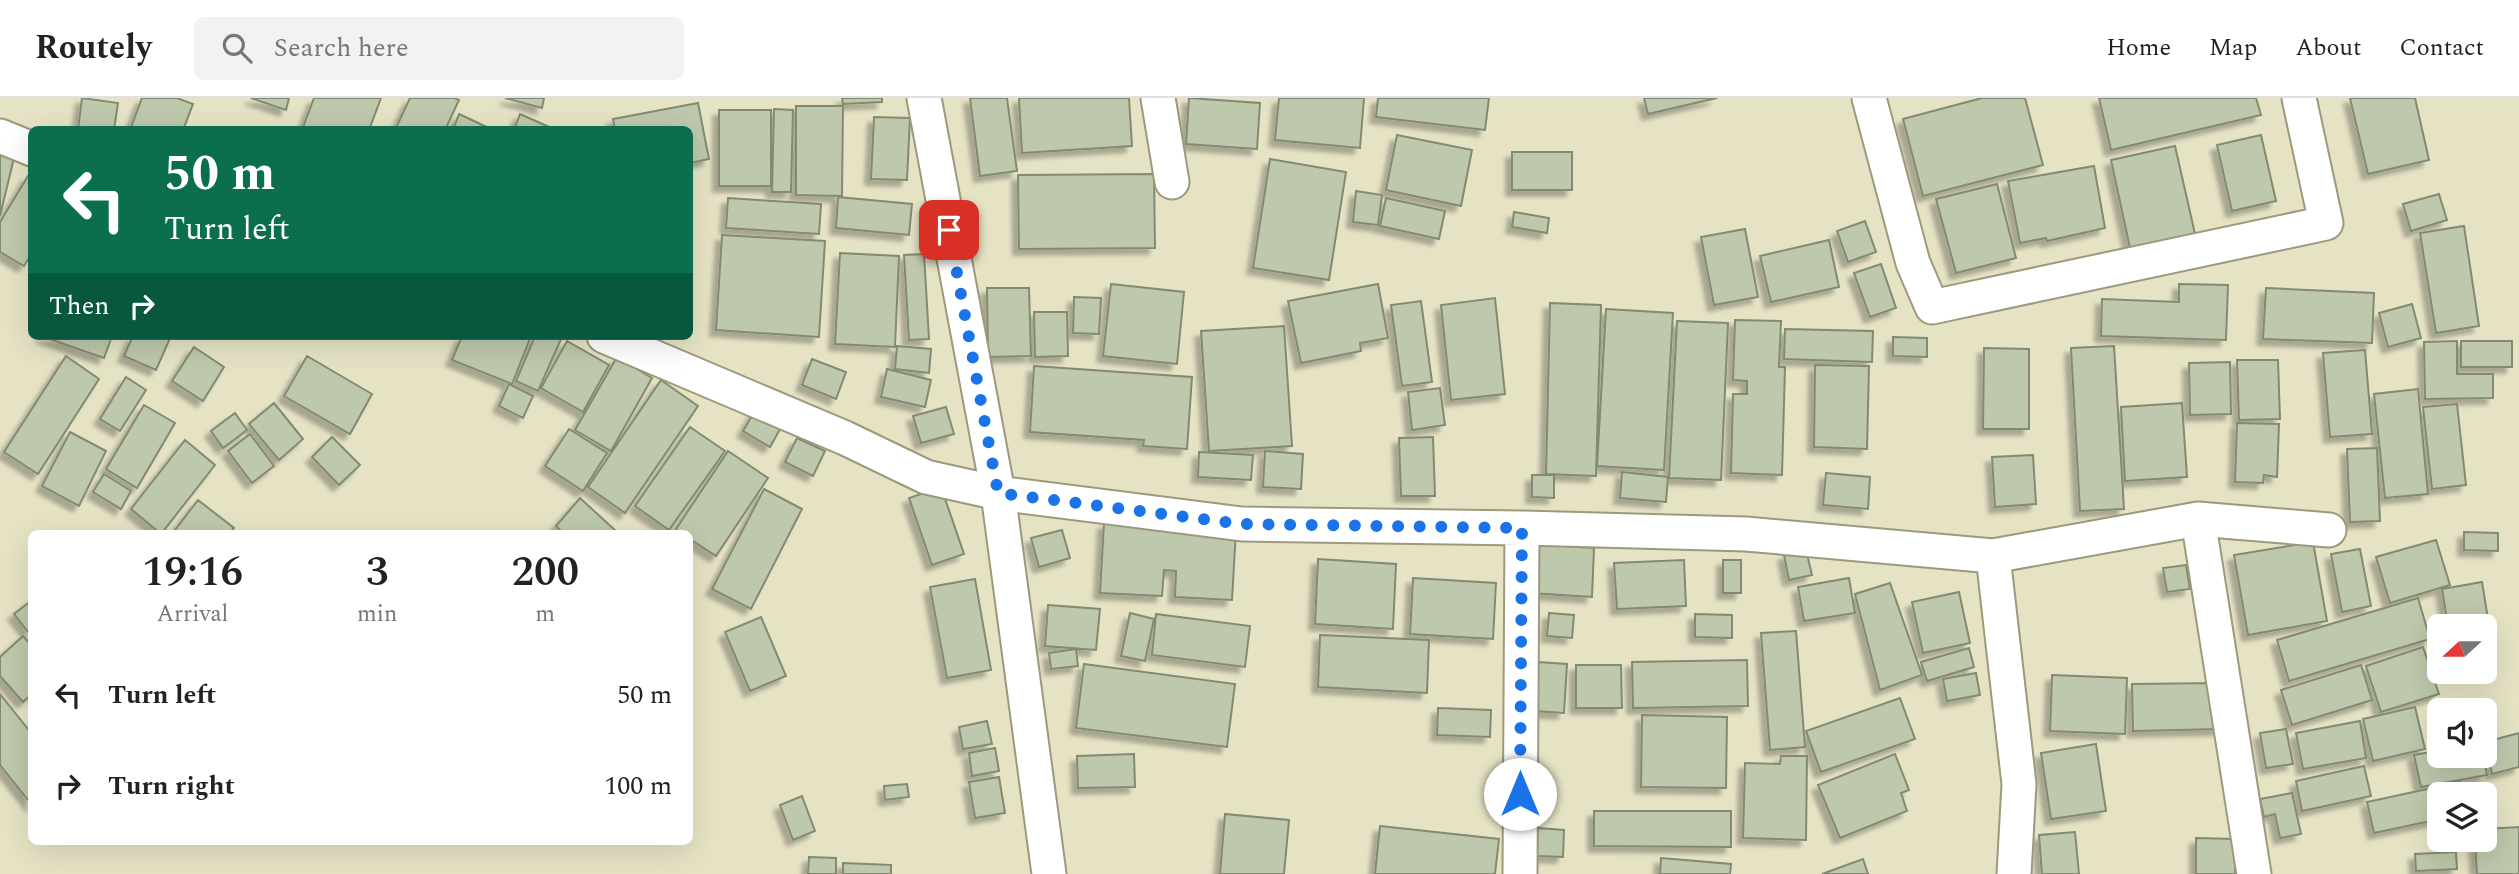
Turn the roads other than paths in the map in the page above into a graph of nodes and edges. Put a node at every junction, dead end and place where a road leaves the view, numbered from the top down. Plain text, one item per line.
1 (924, 98) edge
2 (1158, 98) edge
3 (1869, 98) edge
4 (2299, 98) edge
5 (0, 136) edge
6 (28, 147) edge
7 (1171, 182) dead end
8 (613, 340) edge
9 (998, 493) junction
10 (2198, 519) junction
11 (1522, 528) junction
12 (2329, 530) dead end
13 (1993, 556) junction
14 (1049, 874) edge
15 (1520, 874) edge
16 (2014, 874) edge
17 (2254, 874) edge

1 - 9 street
2 - 7 street
3 - 4 street
5 - 6 street
8 - 9 street
9 - 11 street
9 - 14 street
10 - 12 street
10 - 13 street
10 - 17 street
11 - 13 street
11 - 15 street
13 - 16 street

